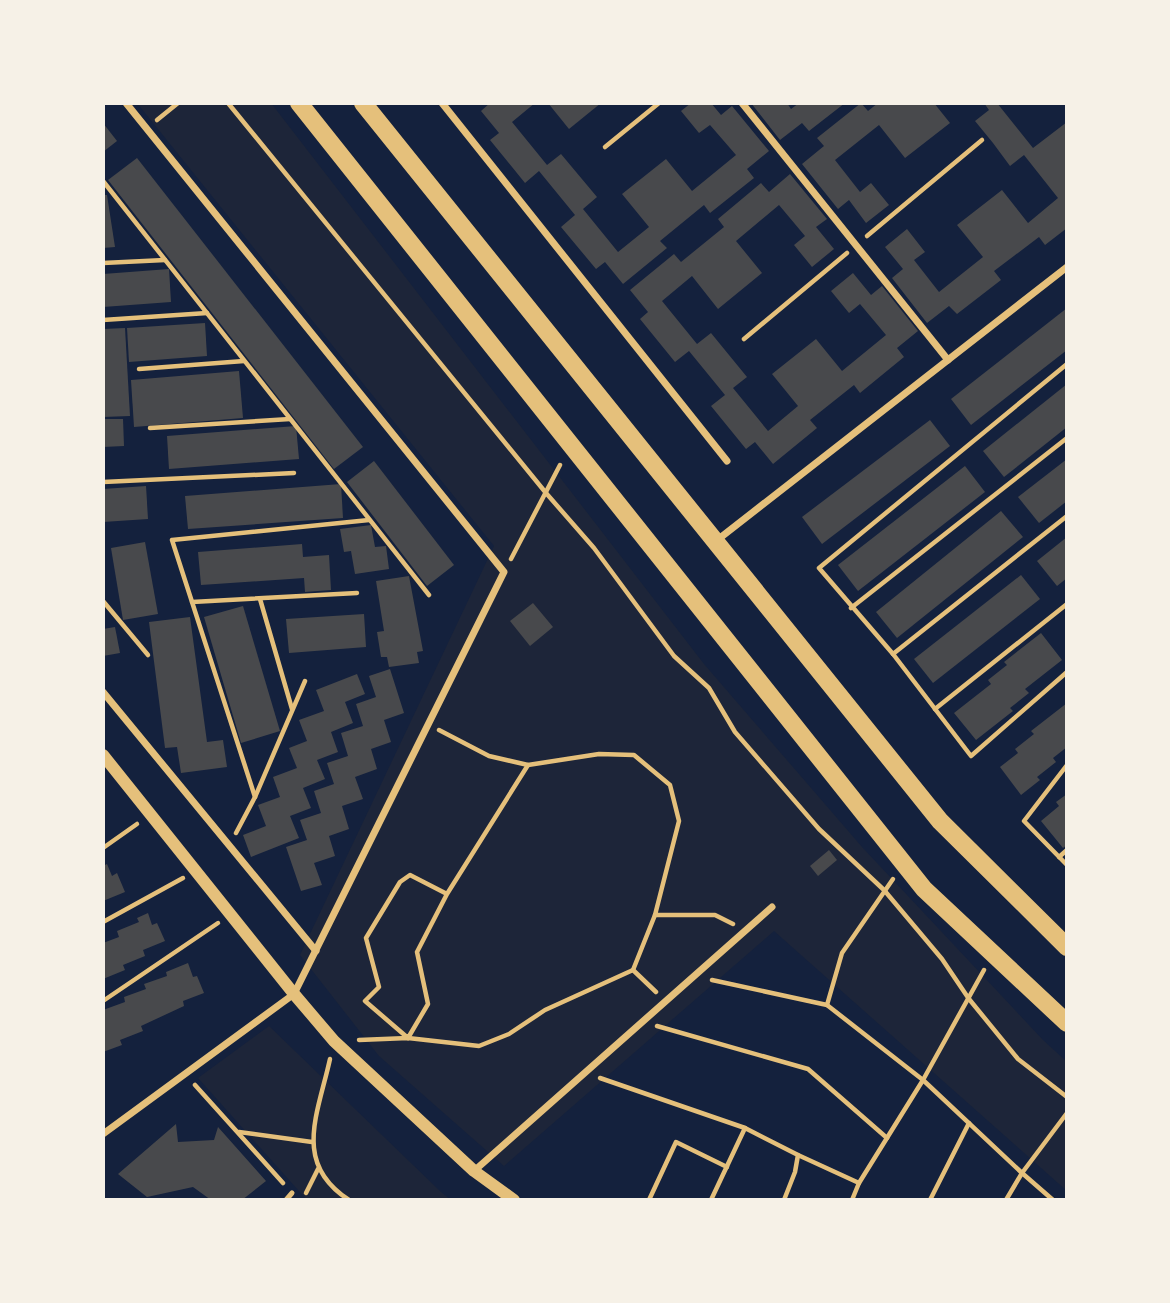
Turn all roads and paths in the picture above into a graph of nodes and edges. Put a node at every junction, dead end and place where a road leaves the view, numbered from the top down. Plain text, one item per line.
1 (126, 103) edge
2 (178, 103) edge
3 (228, 103) edge
4 (299, 103) edge
5 (363, 103) edge
6 (442, 103) edge
7 (659, 103) edge
8 (742, 103) edge
9 (146, 128) junction
10 (605, 147) dead end
11 (103, 181) edge
12 (166, 260) junction
13 (103, 263) edge
14 (1067, 267) edge
15 (207, 313) junction
16 (103, 320) edge
17 (948, 360) junction
18 (245, 361) junction
19 (1067, 364) edge
20 (139, 369) dead end
21 (291, 419) junction
22 (150, 428) dead end
23 (1067, 438) edge
24 (570, 445) junction
25 (727, 460) dead end
26 (293, 473) dead end
27 (103, 482) edge
28 (546, 493) junction
29 (1067, 516) edge
30 (369, 520) junction
31 (716, 542) junction
32 (504, 572) junction
33 (357, 593) dead end
34 (429, 595) dead end
35 (260, 599) junction
36 (103, 601) edge
37 (192, 603) junction
38 (1067, 604) edge
39 (851, 608) junction
40 (893, 654) junction
41 (148, 655) dead end
42 (1067, 672) edge
43 (304, 681) dead end
44 (103, 692) edge
45 (935, 709) junction
46 (292, 710) junction
47 (428, 725) junction
48 (103, 755) edge
49 (528, 765) junction
50 (1067, 765) edge
51 (255, 797) junction
52 (150, 814) junction
53 (229, 846) junction
54 (103, 848) edge
55 (1067, 849) edge
56 (1059, 857) junction
57 (905, 865) junction
58 (1067, 865) edge
59 (195, 871) junction
60 (884, 890) junction
61 (447, 894) junction
62 (772, 907) dead end
63 (231, 915) junction
64 (655, 915) junction
65 (103, 922) edge
66 (746, 930) junction
67 (1067, 947) edge
68 (316, 951) junction
69 (993, 954) junction
70 (633, 970) junction
71 (694, 976) junction
72 (294, 994) junction
73 (969, 999) junction
74 (103, 1001) edge
75 (666, 1001) junction
76 (827, 1005) junction
77 (642, 1022) junction
78 (1067, 1023) edge
79 (408, 1038) junction
80 (334, 1041) junction
81 (585, 1073) junction
82 (185, 1074) junction
83 (923, 1080) junction
84 (1067, 1097) edge
85 (1067, 1114) edge
86 (968, 1123) junction
87 (745, 1128) junction
88 (238, 1132) junction
89 (103, 1134) edge
90 (887, 1138) junction
91 (312, 1142) junction
92 (798, 1155) junction
93 (727, 1167) junction
94 (318, 1168) junction
95 (474, 1171) junction
96 (1022, 1173) junction
97 (859, 1183) junction
98 (292, 1194) joint
99 (286, 1200) edge
100 (303, 1200) edge
101 (349, 1200) edge
102 (514, 1200) edge
103 (649, 1200) edge
104 (711, 1200) edge
105 (784, 1200) edge
106 (852, 1200) edge
107 (930, 1200) edge
108 (1006, 1200) edge
109 (1054, 1200) edge

1 - 9 street
2 - 9 path
3 - 28 path
4 - 24 main road
5 - 31 main road
6 - 25 street
7 - 10 path
8 - 17 street
9 - 32 street
11 - 12 path
12 - 13 path
12 - 15 path
14 - 17 street
15 - 16 path
15 - 18 path
17 - 31 street
18 - 20 path
18 - 21 path
19 - 39 path
21 - 22 path
21 - 30 path
23 - 39 path
24 - 28 path
24 - 57 main road
26 - 27 path
28 - 32 path
28 - 60 path
29 - 40 path
30 - 34 path
30 - 37 path
31 - 67 main road
32 - 47 street
33 - 35 path
35 - 37 path
35 - 46 path
36 - 41 path
37 - 51 path
38 - 45 path
39 - 40 path
40 - 45 path
42 - 45 path
43 - 46 path
44 - 53 street
46 - 51 path
47 - 49 path
47 - 68 street
48 - 52 street
49 - 61 path
49 - 64 path
50 - 56 path
51 - 53 path
52 - 54 path
52 - 59 street
53 - 68 street
55 - 56 path
56 - 58 path
57 - 60 path
57 - 69 main road
59 - 63 street
59 - 65 path
60 - 73 path
60 - 76 path
61 - 79 path
61 - 79 path
62 - 66 street
63 - 72 street
63 - 74 path
64 - 66 path
64 - 70 path
66 - 71 street
68 - 72 street
69 - 73 path
69 - 78 main road
70 - 75 path
70 - 79 path
71 - 75 street
71 - 76 path
72 - 80 street
72 - 82 street
73 - 83 path
73 - 84 path
75 - 77 street
76 - 83 path
77 - 81 street
77 - 90 path
79 - 80 path
80 - 91 path
80 - 95 street
81 - 87 path
81 - 95 street
82 - 88 path
82 - 89 street
83 - 86 path
83 - 90 path
85 - 96 path
86 - 96 path
86 - 107 path
87 - 92 path
87 - 93 path
88 - 91 path
88 - 98 path
90 - 97 path
91 - 94 path
92 - 97 path
92 - 105 path
93 - 103 path
93 - 104 path
94 - 100 path
94 - 101 path
95 - 102 street
96 - 108 path
96 - 109 path
97 - 106 path
98 - 99 lane

